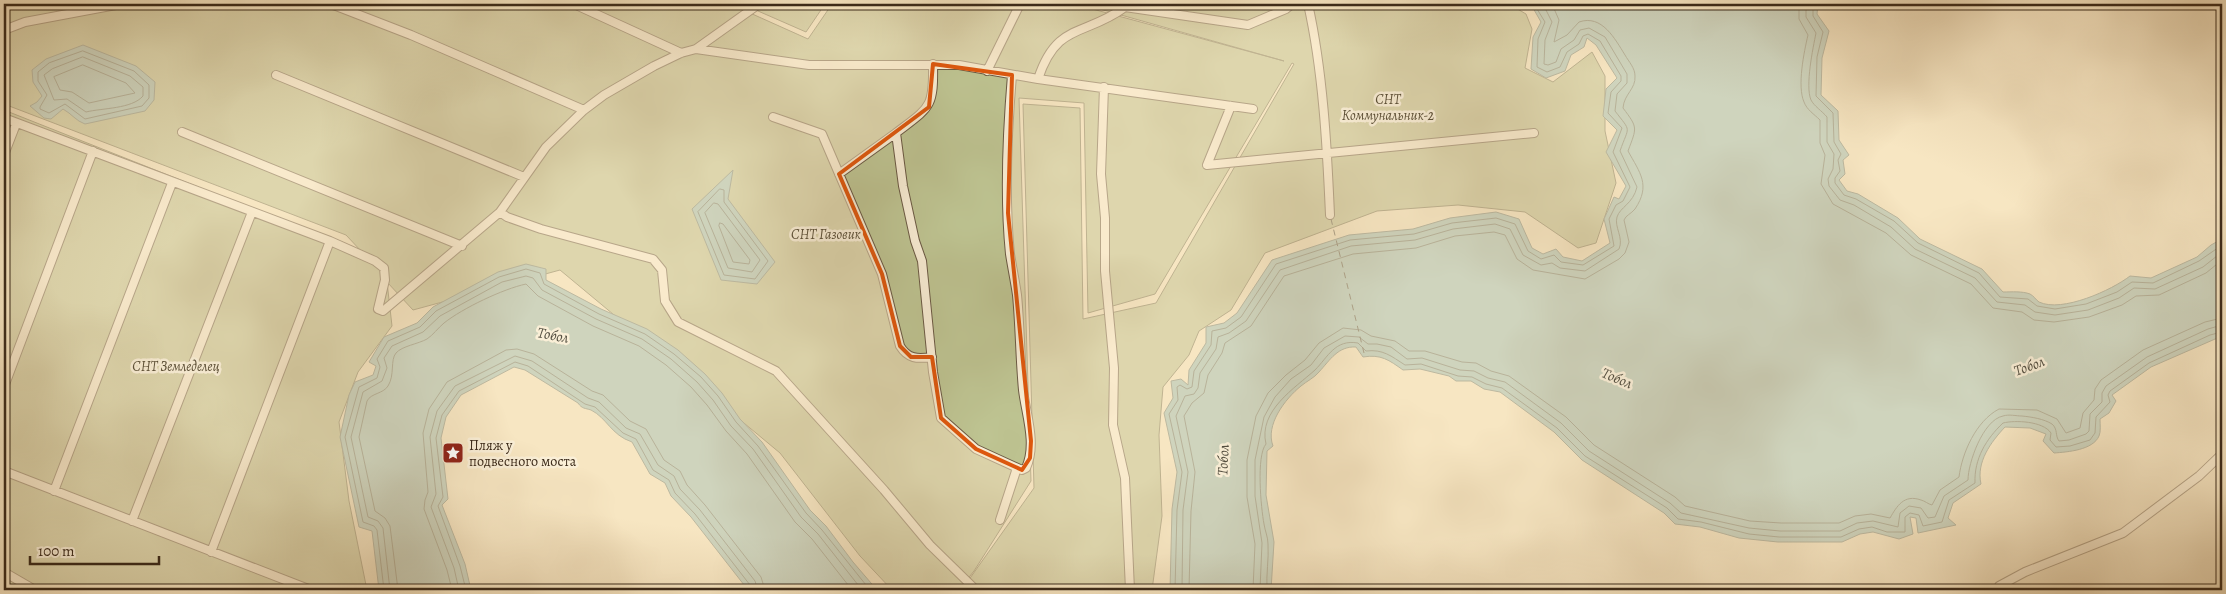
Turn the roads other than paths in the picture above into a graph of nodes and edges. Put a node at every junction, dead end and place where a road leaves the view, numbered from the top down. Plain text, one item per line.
1 (121, 4) edge
2 (331, 4) edge
3 (574, 4) edge
4 (759, 4) edge
5 (1020, 4) edge
6 (1292, 4) edge
7 (1308, 4) edge
8 (1125, 5) edge
9 (4, 30) edge
10 (696, 49) junction
11 (681, 53) junction
12 (934, 64) junction
13 (987, 71) junction
14 (1012, 75) junction
15 (276, 76) dead end
16 (1038, 79) junction
17 (1104, 87) junction
18 (1231, 106) junction
19 (1253, 109) dead end
20 (584, 110) junction
21 (773, 117) dead end
22 (4, 118) edge
23 (16, 124) junction
24 (182, 132) dead end
25 (896, 133) junction
26 (1534, 133) dead end
27 (93, 151) junction
28 (1327, 153) junction
29 (4, 155) edge
30 (839, 174) junction
31 (524, 177) junction
32 (172, 183) junction
33 (252, 212) junction
34 (500, 212) junction
35 (1330, 215) dead end
36 (330, 241) junction
37 (462, 246) junction
38 (932, 356) junction
39 (4, 387) edge
40 (2222, 454) edge
41 (1017, 468) junction
42 (4, 472) edge
43 (54, 491) junction
44 (1000, 520) dead end
45 (132, 521) junction
46 (211, 552) junction
47 (4, 572) edge
48 (35, 590) edge
49 (311, 590) edge
50 (976, 590) edge
51 (1130, 590) edge
52 (1998, 590) edge

1 - 9 street
2 - 20 street
3 - 11 street
4 - 10 street
5 - 13 street
6 - 8 street
7 - 28 street
8 - 16 street
10 - 11 street
10 - 12 street
11 - 20 street
12 - 13 street
12 - 25 street
13 - 14 street
14 - 16 street
14 - 41 street
15 - 31 street
16 - 17 street
17 - 18 street
17 - 51 street
18 - 19 street
18 - 28 street
20 - 31 street
21 - 30 street
22 - 23 street
23 - 27 street
23 - 29 street
24 - 37 street
25 - 30 street
25 - 38 street
26 - 28 street
27 - 32 street
27 - 39 street
28 - 35 street
30 - 38 street
31 - 34 street
32 - 33 street
32 - 43 street
33 - 36 street
33 - 45 street
34 - 37 street
34 - 50 street
36 - 37 street
36 - 46 street
38 - 41 street
40 - 52 street
41 - 44 street
42 - 43 street
43 - 45 street
45 - 46 street
46 - 49 street
47 - 48 street

